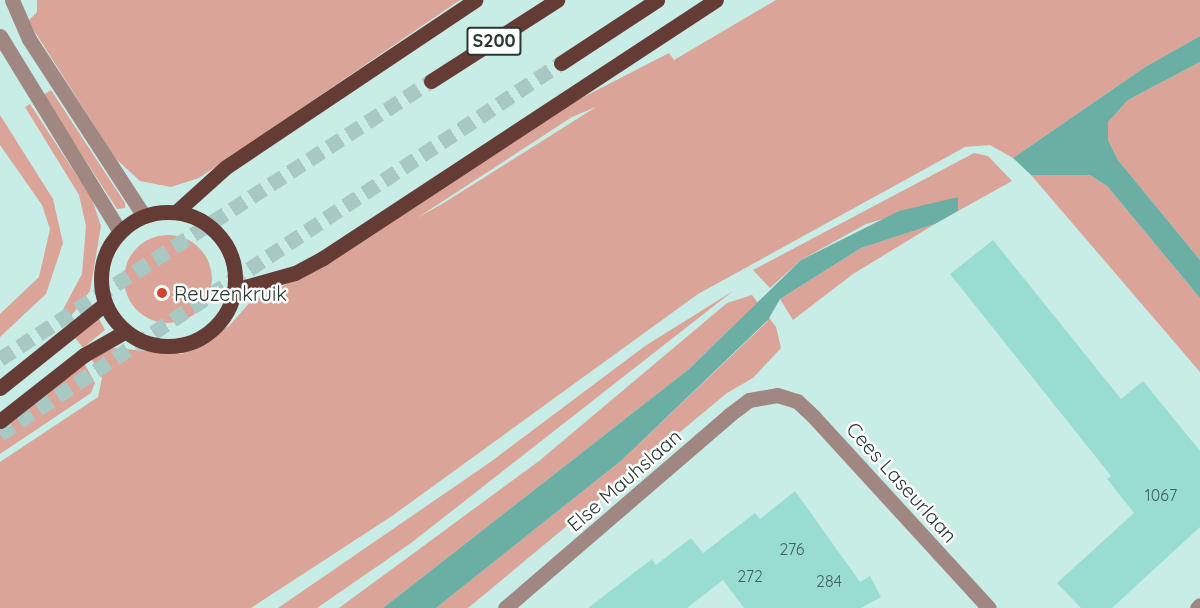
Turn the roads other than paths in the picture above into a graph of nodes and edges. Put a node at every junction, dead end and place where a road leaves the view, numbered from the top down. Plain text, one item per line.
1 (12, 0) edge
2 (475, 0) edge
3 (557, 0) edge
4 (657, 0) edge
5 (716, 0) edge
6 (0, 36) edge
7 (561, 63) tunnel mouth
8 (431, 81) tunnel mouth
9 (176, 212) junction
10 (144, 216) junction
11 (120, 232) junction
12 (234, 290) junction
13 (105, 304) junction
14 (126, 331) junction
15 (0, 388) edge
16 (777, 395) joint
17 (0, 422) edge
18 (505, 608) edge
19 (989, 608) edge

1 - 10 street
2 - 9 main road
3 - 8 main road, S200
4 - 7 main road
5 - 12 main road
6 - 11 street
9 - 10 main road
9 - 12 main road
10 - 11 main road
11 - 13 main road
12 - 14 main road
13 - 14 main road
13 - 15 main road
14 - 17 main road
16 - 18 street, Else Mauhslaan
16 - 19 street, Cees Laseurlaan

